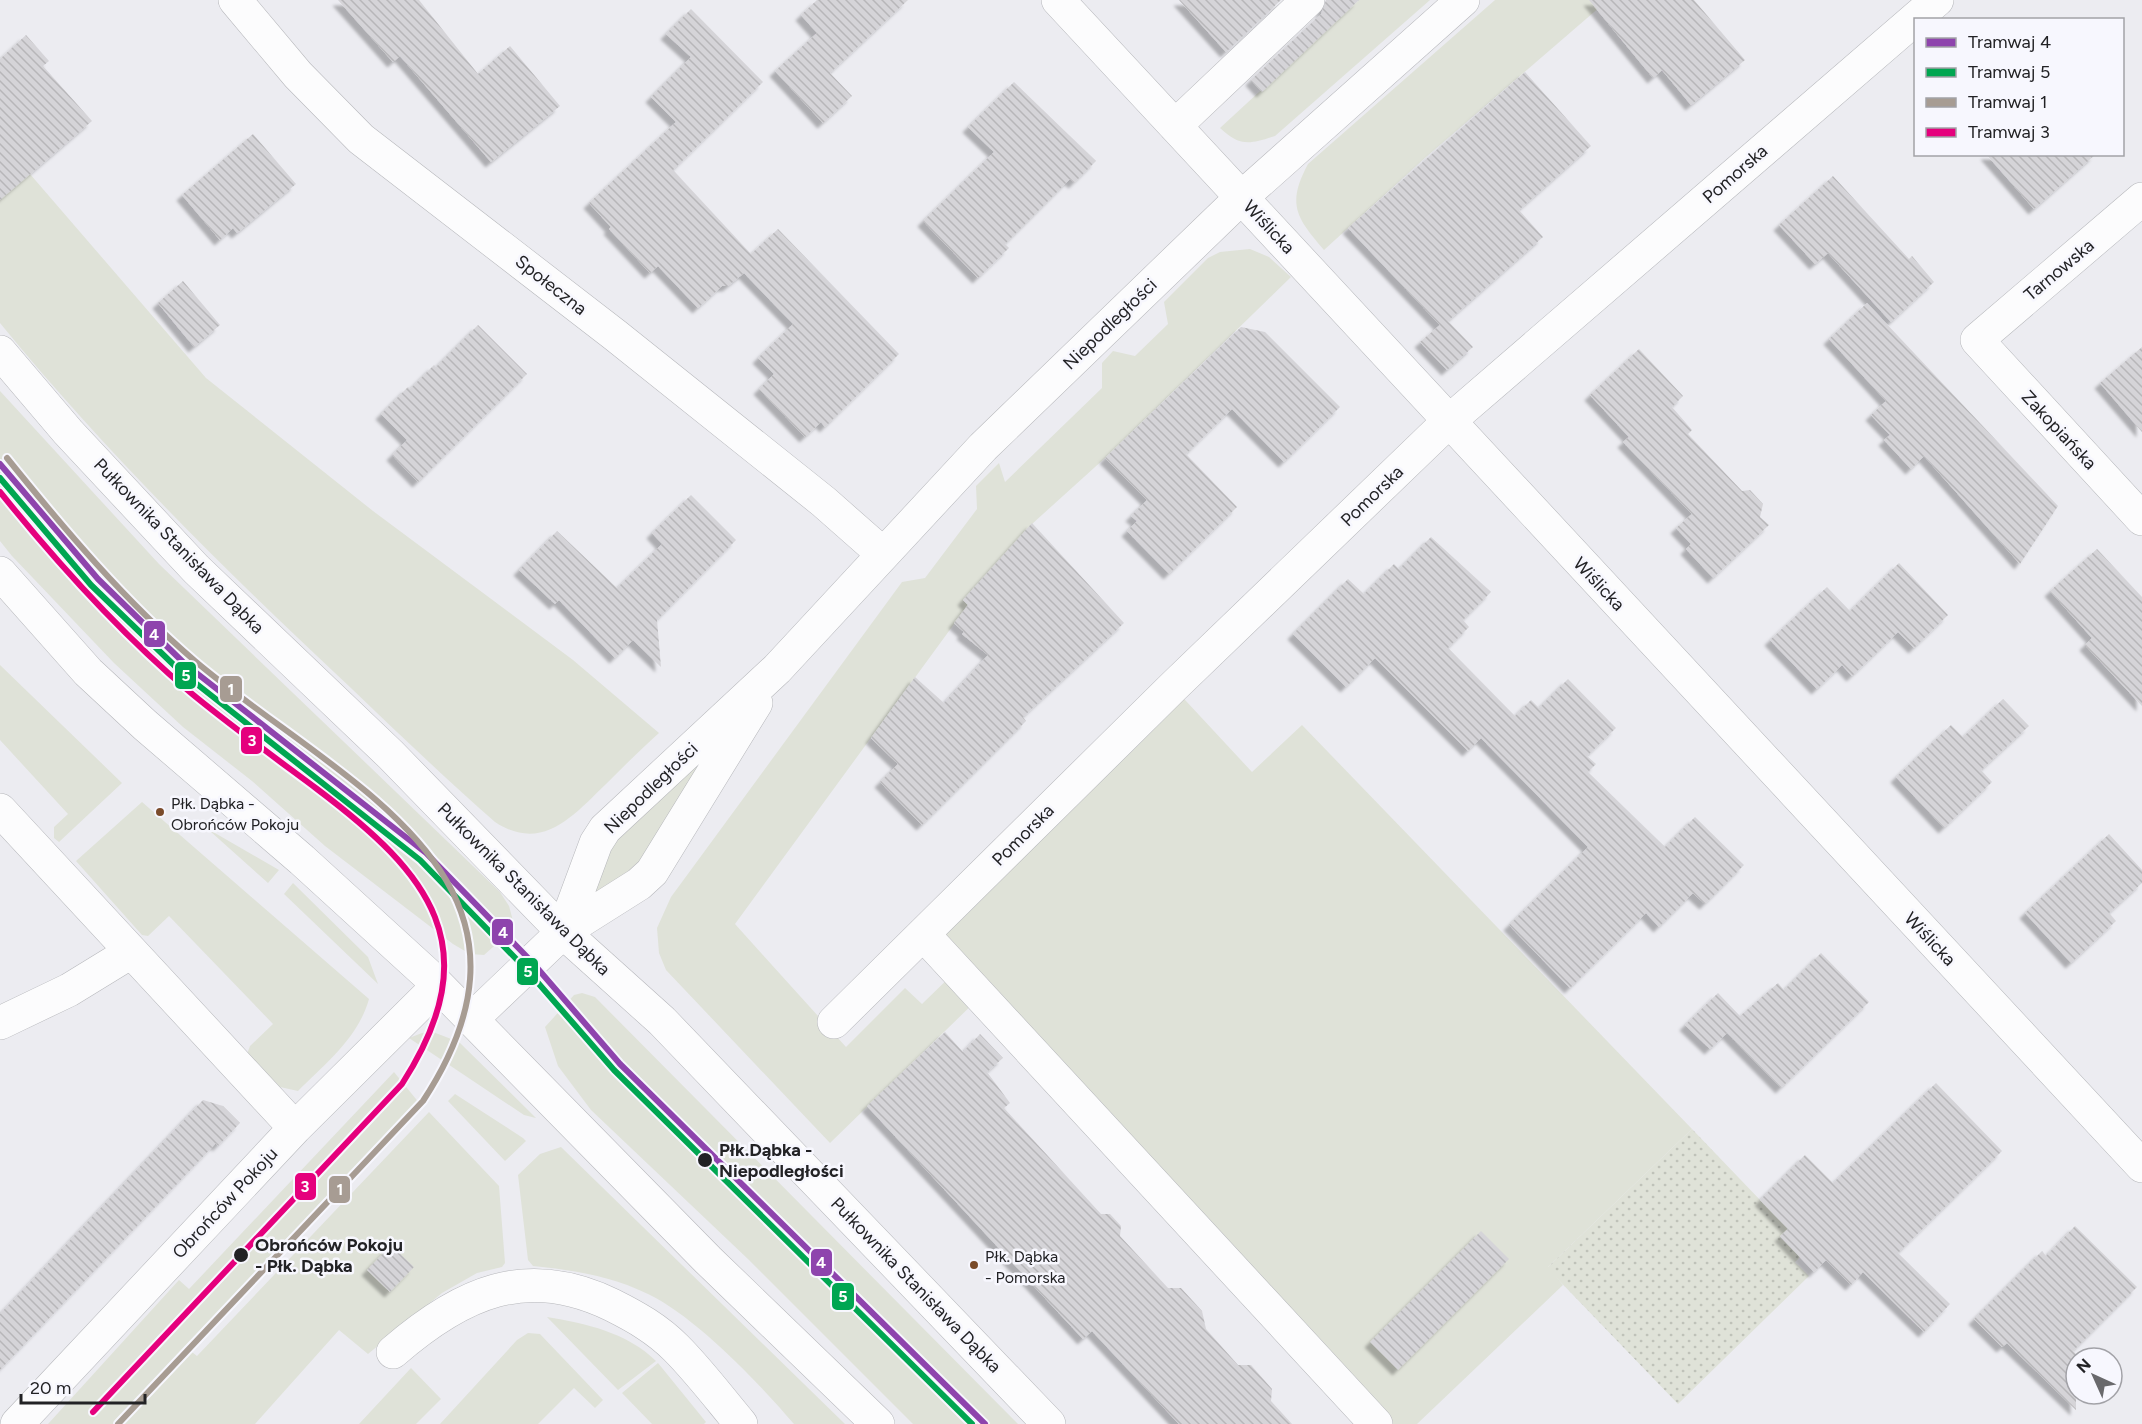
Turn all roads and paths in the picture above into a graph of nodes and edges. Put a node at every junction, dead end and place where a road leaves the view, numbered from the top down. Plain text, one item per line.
1 (235, 0) edge
2 (1058, 0) edge
3 (1308, 0) edge
4 (1463, 0) edge
5 (1937, 0) edge
6 (1916, 18) edge
7 (1914, 20) edge
8 (1176, 126) junction
9 (1242, 197) junction
10 (2142, 200) edge
11 (1977, 340) joint
12 (0, 352) edge
13 (1448, 422) junction
14 (2142, 519) edge
15 (883, 554) junction
16 (0, 573) edge
17 (777, 669) junction
18 (0, 810) edge
19 (563, 932) junction
20 (923, 934) junction
21 (131, 952) junction
22 (438, 986) junction
23 (471, 1020) junction
24 (834, 1022) dead end
25 (0, 1023) edge
26 (295, 1128) junction
27 (2142, 1166) edge
28 (393, 1352) dead end
29 (17, 1424) edge
30 (741, 1424) edge
31 (878, 1424) edge
32 (1049, 1424) edge
33 (1376, 1424) edge

1 - 15 street, Społeczna
2 - 8 street, Wiślicka
3 - 8 street
4 - 9 street, Niepodległości
5 - 6 street, Pomorska
7 - 13 street, Pomorska
8 - 9 street, Wiślicka
9 - 13 street, Wiślicka
9 - 15 street, Niepodległości
10 - 11 street, Tarnowska
11 - 14 street, Zakopiańska
12 - 19 street, Pułkownika Stanisława Dąbka
13 - 20 street, Pomorska
13 - 27 street, Wiślicka
15 - 17 street, Niepodległości
16 - 22 street
17 - 19 street, Niepodległości
17 - 19 street, Niepodległości
18 - 21 street
19 - 23 street, Niepodległości
19 - 32 street, Pułkownika Stanisława Dąbka
20 - 24 street, Pomorska
20 - 33 street
21 - 25 street
21 - 26 street
22 - 23 street
22 - 26 street, Obrońców Pokoju
23 - 31 street
26 - 29 street, Obrońców Pokoju
28 - 30 street

